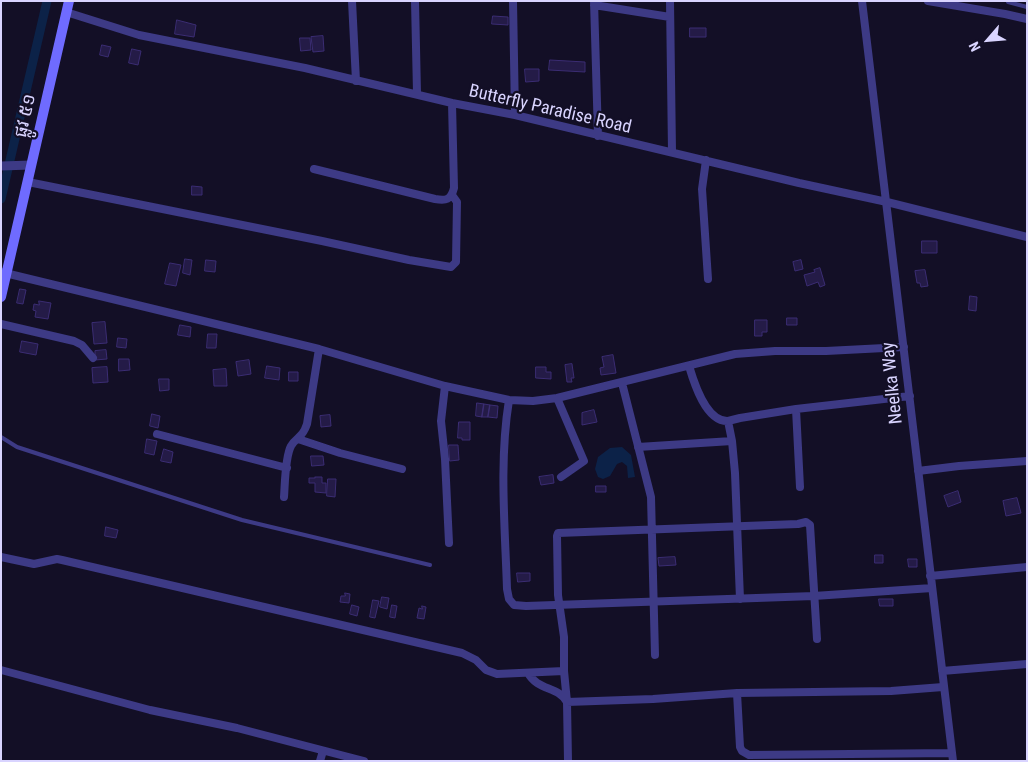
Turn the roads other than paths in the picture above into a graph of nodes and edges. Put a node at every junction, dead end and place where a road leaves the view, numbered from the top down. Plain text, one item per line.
1 (352, 1) edge
2 (415, 1) edge
3 (513, 1) edge
4 (670, 1) edge
5 (862, 1) edge
6 (928, 1) edge
7 (1008, 2) edge
8 (594, 3) edge
9 (68, 6) edge
10 (1027, 7) edge
11 (1005, 14) junction
12 (670, 17) junction
13 (1027, 19) edge
14 (356, 81) junction
15 (417, 93) junction
16 (452, 103) junction
17 (515, 116) junction
18 (598, 136) junction
19 (672, 152) junction
20 (706, 160) junction
21 (31, 165) junction
22 (1, 166) edge
23 (314, 169) dead end
24 (28, 182) junction
25 (452, 195) junction
26 (887, 202) junction
27 (1027, 237) edge
28 (4, 273) edge
29 (708, 278) dead end
30 (1, 297) edge
31 (1, 324) edge
32 (904, 347) junction
33 (318, 349) junction
34 (93, 358) dead end
35 (689, 366) junction
36 (622, 383) junction
37 (445, 386) junction
38 (910, 396) junction
39 (557, 398) junction
40 (509, 400) junction
41 (796, 409) junction
42 (728, 421) junction
43 (157, 434) dead end
44 (1, 437) edge
45 (298, 440) junction
46 (732, 441) junction
47 (638, 447) junction
48 (1027, 461) edge
49 (287, 468) junction
50 (402, 469) dead end
51 (918, 471) junction
52 (561, 477) dead end
53 (800, 487) dead end
54 (284, 497) dead end
55 (736, 526) junction
56 (652, 529) junction
57 (449, 543) dead end
58 (1, 557) edge
59 (430, 565) dead end
60 (1027, 566) edge
61 (930, 576) junction
62 (932, 588) junction
63 (814, 596) junction
64 (740, 599) junction
65 (654, 602) junction
66 (560, 604) junction
67 (818, 639) dead end
68 (655, 655) dead end
69 (1027, 664) edge
70 (1, 670) edge
71 (564, 671) junction
72 (942, 671) junction
73 (528, 673) junction
74 (943, 687) junction
75 (737, 693) junction
76 (568, 702) junction
77 (323, 751) junction
78 (899, 757) edge
79 (952, 757) edge
80 (320, 761) edge
81 (364, 761) edge
82 (568, 761) edge

1 - 14 street
2 - 15 street
3 - 17 street
4 - 12 street
5 - 26 street, Neelka Way
6 - 11 street
7 - 10 lane
7 - 11 lane
8 - 12 street
8 - 18 street
9 - 14 street, Butterfly Paradise Road
9 - 21 main road, ផ្លូវ ៥១
11 - 13 street
12 - 19 street
14 - 15 street, Butterfly Paradise Road
15 - 16 street, Butterfly Paradise Road
16 - 17 street, Butterfly Paradise Road
16 - 25 street
17 - 18 street, Butterfly Paradise Road
18 - 19 street, Butterfly Paradise Road
19 - 20 street, Butterfly Paradise Road
20 - 26 street, Butterfly Paradise Road
20 - 29 street
21 - 22 street
21 - 24 main road, ផ្លូវ ៥១
23 - 25 street
24 - 25 street
24 - 28 main road, ផ្លូវ ៥១
26 - 27 street, Butterfly Paradise Road
26 - 32 street, Neelka Way
28 - 30 main road, ផ្លូវ ៥១
28 - 33 street
31 - 34 street
32 - 35 street
32 - 38 street, Neelka Way
33 - 37 street
33 - 45 street
35 - 36 street
35 - 42 street
36 - 39 street
36 - 47 street
37 - 40 street
37 - 57 street
38 - 41 street
38 - 51 street, Neelka Way
39 - 40 street
39 - 52 street
40 - 66 street
41 - 42 street
41 - 53 street
42 - 46 street
43 - 49 street
44 - 59 lane
45 - 49 street
45 - 50 street
46 - 47 street
46 - 55 street
47 - 56 street
48 - 51 street
49 - 54 street
51 - 61 street, Neelka Way
55 - 56 street
55 - 63 street
55 - 64 street
56 - 65 street
56 - 66 street
58 - 73 street
60 - 61 street
61 - 62 street, Neelka Way
62 - 63 street
62 - 72 street, Neelka Way
63 - 64 street
63 - 67 street
64 - 65 street
65 - 66 street
65 - 68 street
66 - 71 street
69 - 72 street
70 - 77 street
71 - 73 street
71 - 76 street
72 - 74 street, Neelka Way
73 - 76 street
74 - 75 street
74 - 79 street, Neelka Way
75 - 76 street
75 - 78 street
76 - 82 street
77 - 80 street
77 - 81 street
78 - 79 street

